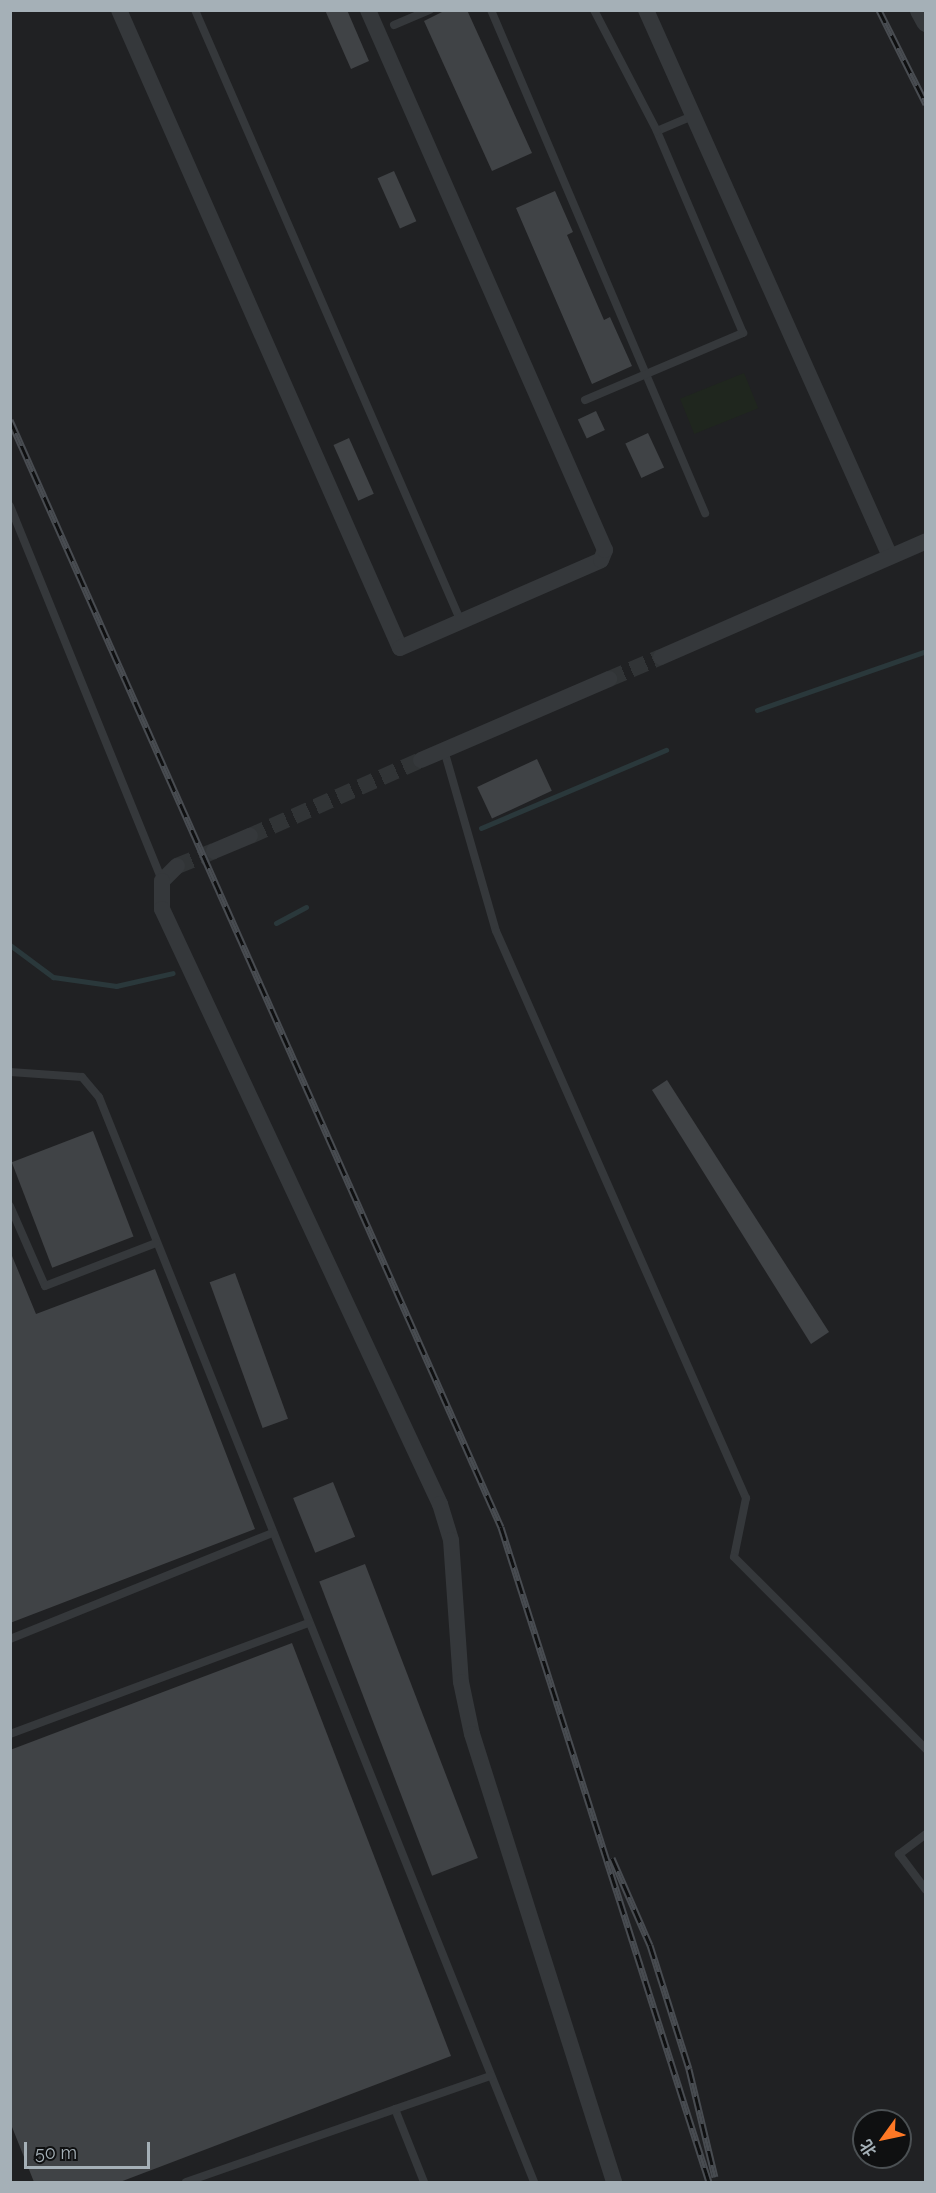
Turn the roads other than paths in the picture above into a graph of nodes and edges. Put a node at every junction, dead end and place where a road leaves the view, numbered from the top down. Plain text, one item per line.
1 (119, 10) edge
2 (195, 10) edge
3 (368, 10) edge
4 (430, 10) edge
5 (491, 10) edge
6 (594, 10) edge
7 (646, 10) edge
8 (921, 10) edge
9 (926, 21) edge
10 (394, 25) dead end
11 (693, 116) junction
12 (657, 131) junction
13 (646, 374) junction
14 (585, 400) dead end
15 (10, 506) edge
16 (705, 513) dead end
17 (926, 541) edge
18 (889, 554) junction
19 (462, 624) junction
20 (661, 657) tunnel mouth
21 (609, 679) tunnel mouth
22 (444, 750) junction
23 (421, 760) tunnel mouth
24 (250, 836) tunnel mouth
25 (214, 851) tunnel mouth
26 (177, 866) tunnel mouth
27 (162, 881) junction
28 (10, 1072) edge
29 (10, 1206) edge
30 (156, 1243) junction
31 (273, 1533) junction
32 (309, 1623) junction
33 (10, 1639) edge
34 (10, 1734) edge
35 (926, 1749) edge
36 (926, 1834) edge
37 (926, 1890) edge
38 (491, 2076) junction
39 (395, 2109) junction
40 (186, 2182) edge
41 (424, 2182) edge
42 (534, 2182) edge
43 (614, 2182) edge

1 - 19 street
2 - 19 lane
3 - 19 street
4 - 10 lane
5 - 13 lane
6 - 12 lane
7 - 11 street
8 - 9 street
11 - 12 lane
11 - 18 street
12 - 13 lane
13 - 14 lane
13 - 16 lane
15 - 27 lane
17 - 18 street
18 - 20 street
21 - 22 street
22 - 23 street
22 - 35 lane
24 - 25 street
26 - 27 street
27 - 43 street
28 - 30 lane
29 - 30 lane
30 - 31 lane
31 - 32 lane
31 - 33 lane
32 - 34 lane
32 - 38 lane
36 - 37 lane
38 - 39 lane
38 - 42 lane
39 - 40 lane
39 - 41 lane

